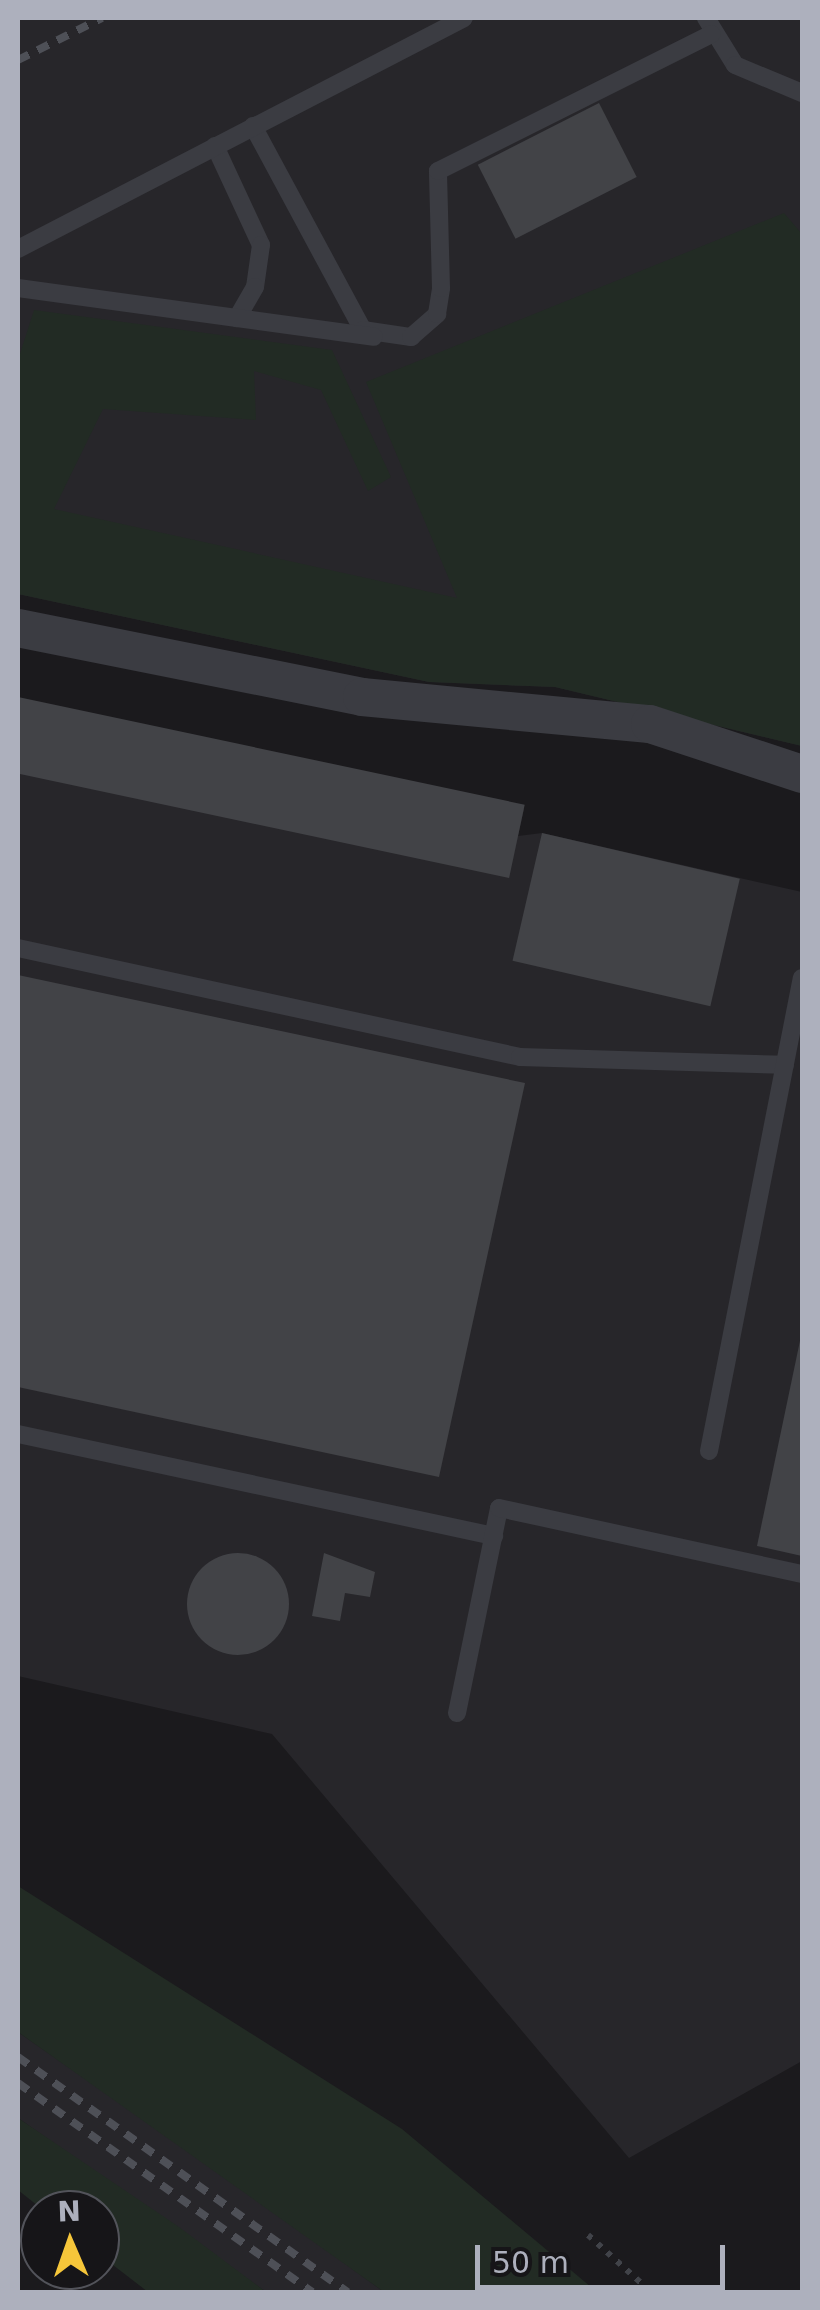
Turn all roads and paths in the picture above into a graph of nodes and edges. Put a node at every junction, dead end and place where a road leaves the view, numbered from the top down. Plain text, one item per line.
1 (464, 18) edge
2 (709, 26) edge
3 (802, 93) edge
4 (253, 126) junction
5 (215, 146) junction
6 (18, 248) edge
7 (18, 288) edge
8 (237, 318) junction
9 (374, 337) junction
10 (18, 628) edge
11 (802, 774) edge
12 (18, 948) edge
13 (802, 978) edge
14 (785, 1065) junction
15 (18, 1434) edge
16 (709, 1451) dead end
17 (494, 1536) junction
18 (802, 1574) edge
19 (458, 1713) dead end
20 (588, 2235) dead end
21 (651, 2292) edge

1 - 4 lane
2 - 3 lane
2 - 9 lane
4 - 5 lane
4 - 9 lane
5 - 6 lane
5 - 8 lane
7 - 8 lane
8 - 9 lane
10 - 11 street
12 - 14 lane
13 - 14 lane
14 - 16 lane
15 - 17 lane
17 - 18 lane
17 - 19 lane
20 - 21 path

